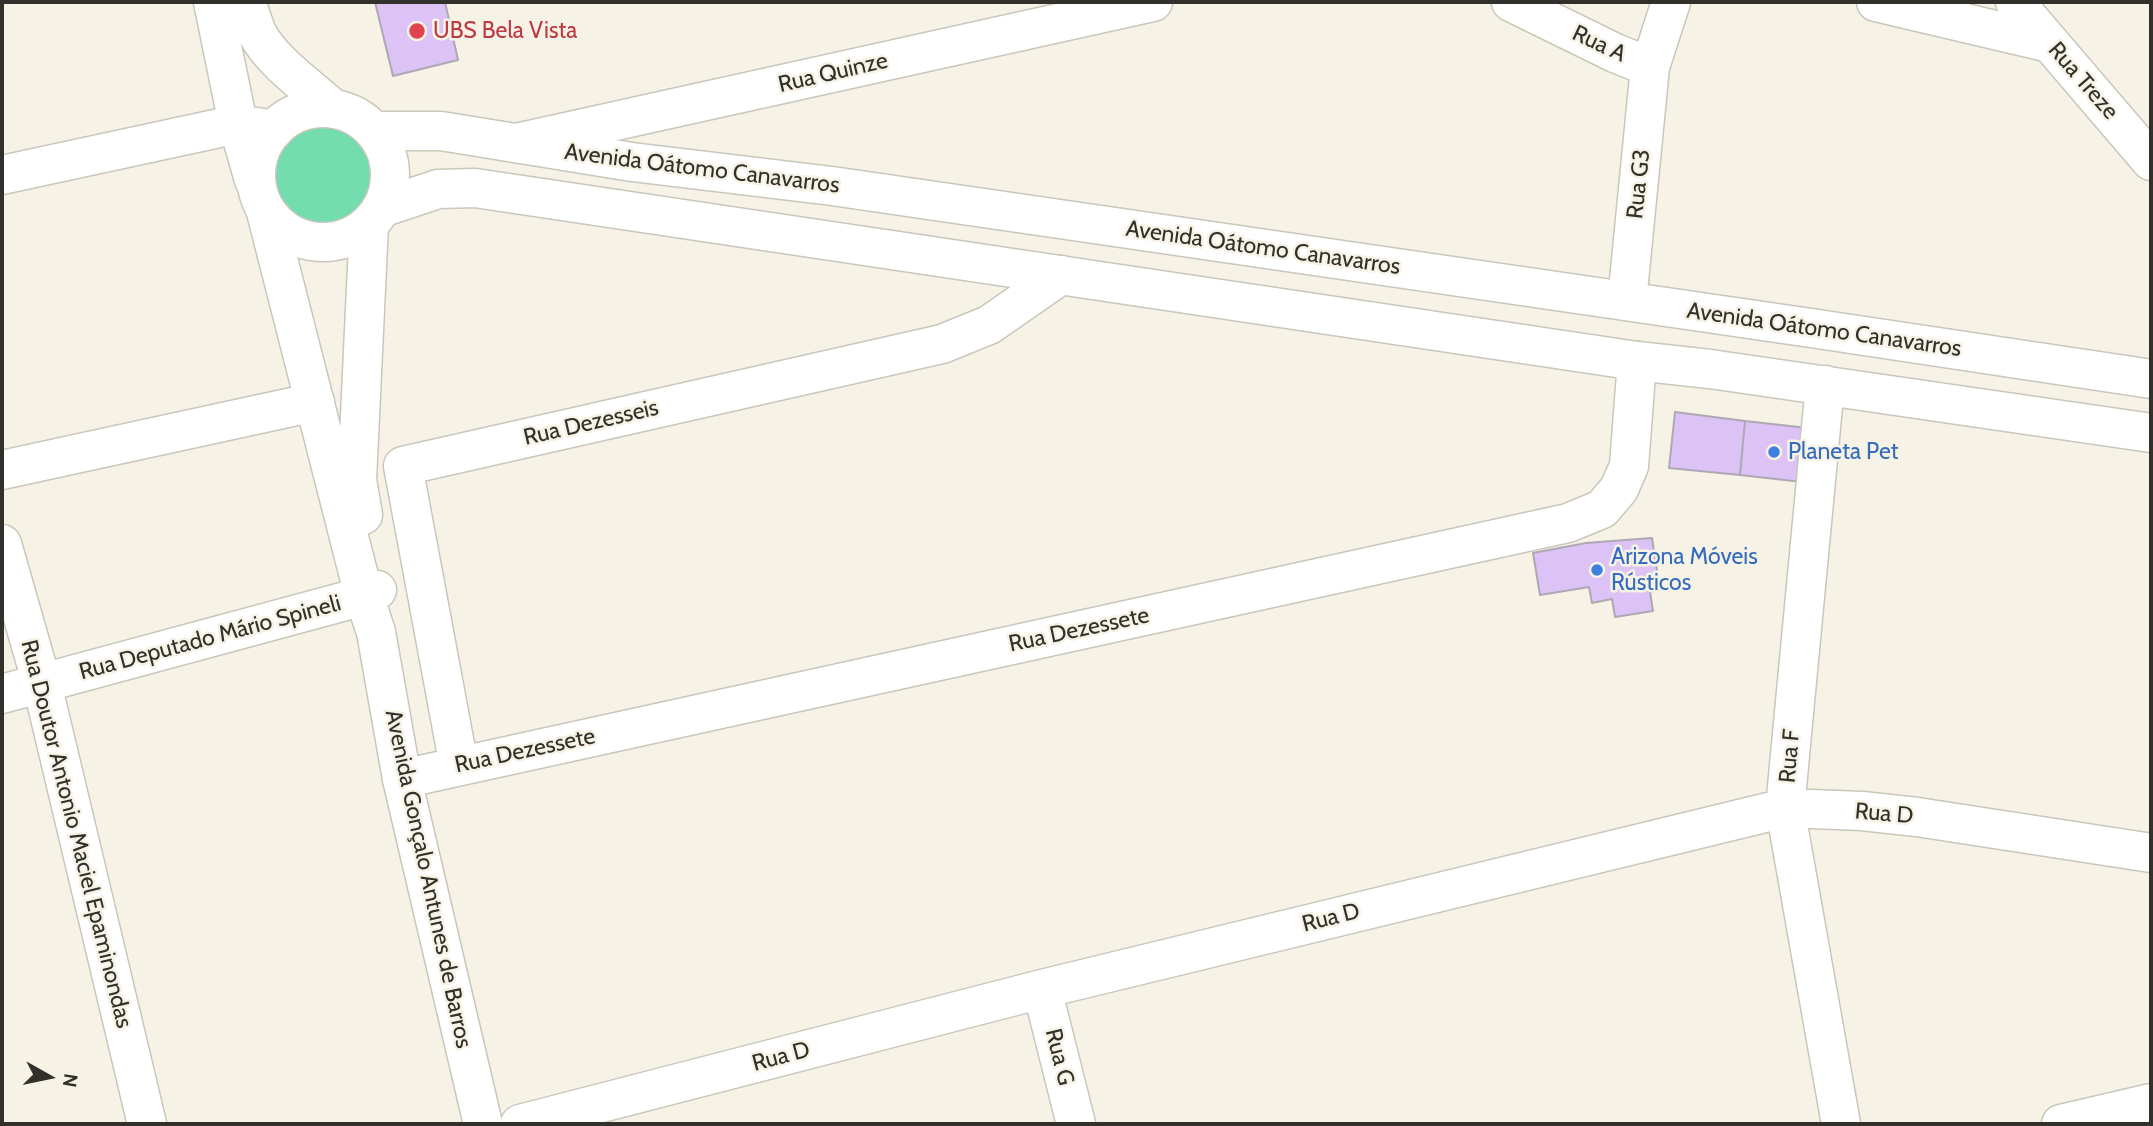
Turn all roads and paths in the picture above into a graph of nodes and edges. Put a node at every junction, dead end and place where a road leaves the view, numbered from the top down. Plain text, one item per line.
1 (213, 2) edge
2 (246, 2) edge
3 (1153, 2) edge
4 (1511, 2) edge
5 (1671, 2) edge
6 (1876, 2) edge
7 (2015, 2) edge
8 (2050, 43) junction
9 (1650, 67) junction
10 (332, 108) junction
11 (256, 127) junction
12 (373, 131) junction
13 (513, 144) junction
14 (2151, 161) edge
15 (2, 175) edge
16 (262, 203) junction
17 (375, 216) junction
18 (1061, 275) junction
19 (1628, 301) junction
20 (1637, 361) junction
21 (2151, 379) edge
22 (1825, 385) junction
23 (314, 402) junction
24 (2151, 433) edge
25 (2, 470) edge
26 (2, 544) edge
27 (370, 593) junction
28 (42, 684) junction
29 (2, 694) edge
30 (459, 766) junction
31 (402, 779) junction
32 (1785, 808) junction
33 (2151, 853) edge
34 (1042, 989) junction
35 (2151, 1103) edge
36 (147, 1124) edge
37 (483, 1124) edge
38 (520, 1124) edge
39 (1076, 1124) edge
40 (1840, 1124) edge
41 (2061, 1124) edge

1 - 11 street, Avenida Gonçalo Antunes de Barros
2 - 10 street
3 - 13 street, Rua Quinze
4 - 9 street, Rua A
5 - 9 street, Rua G3
6 - 8 street
7 - 8 street, Rua Treze
8 - 14 street, Rua Treze
9 - 19 street, Rua G3
10 - 11 street
10 - 12 street
11 - 15 street
11 - 16 street, Avenida Gonçalo Antunes de Barros
12 - 13 street, Avenida Oátomo Canavarros
12 - 17 street
13 - 19 street, Avenida Oátomo Canavarros
16 - 17 street
16 - 23 street, Avenida Gonçalo Antunes de Barros
17 - 18 street
17 - 27 street, Avenida Gonçalo Antunes de Barros
18 - 20 street
18 - 30 street, Rua Dezesseis
19 - 21 street, Avenida Oátomo Canavarros
20 - 22 street
20 - 30 street, Rua Dezessete
22 - 24 street
22 - 32 street, Rua F
23 - 25 street
23 - 27 street, Avenida Gonçalo Antunes de Barros
26 - 28 street, Rua Doutor Antonio Maciel Epaminondas
27 - 28 street, Rua Deputado Mário Spineli
27 - 31 street, Avenida Gonçalo Antunes de Barros
28 - 29 street, Rua Deputado Mário Spineli
28 - 36 street, Rua Doutor Antonio Maciel Epaminondas
30 - 31 street, Rua Dezessete
31 - 37 street, Avenida Gonçalo Antunes de Barros
32 - 33 street, Rua D
32 - 34 street, Rua D
32 - 40 street, Rua F
34 - 38 street, Rua D
34 - 39 street, Rua G
35 - 41 street

